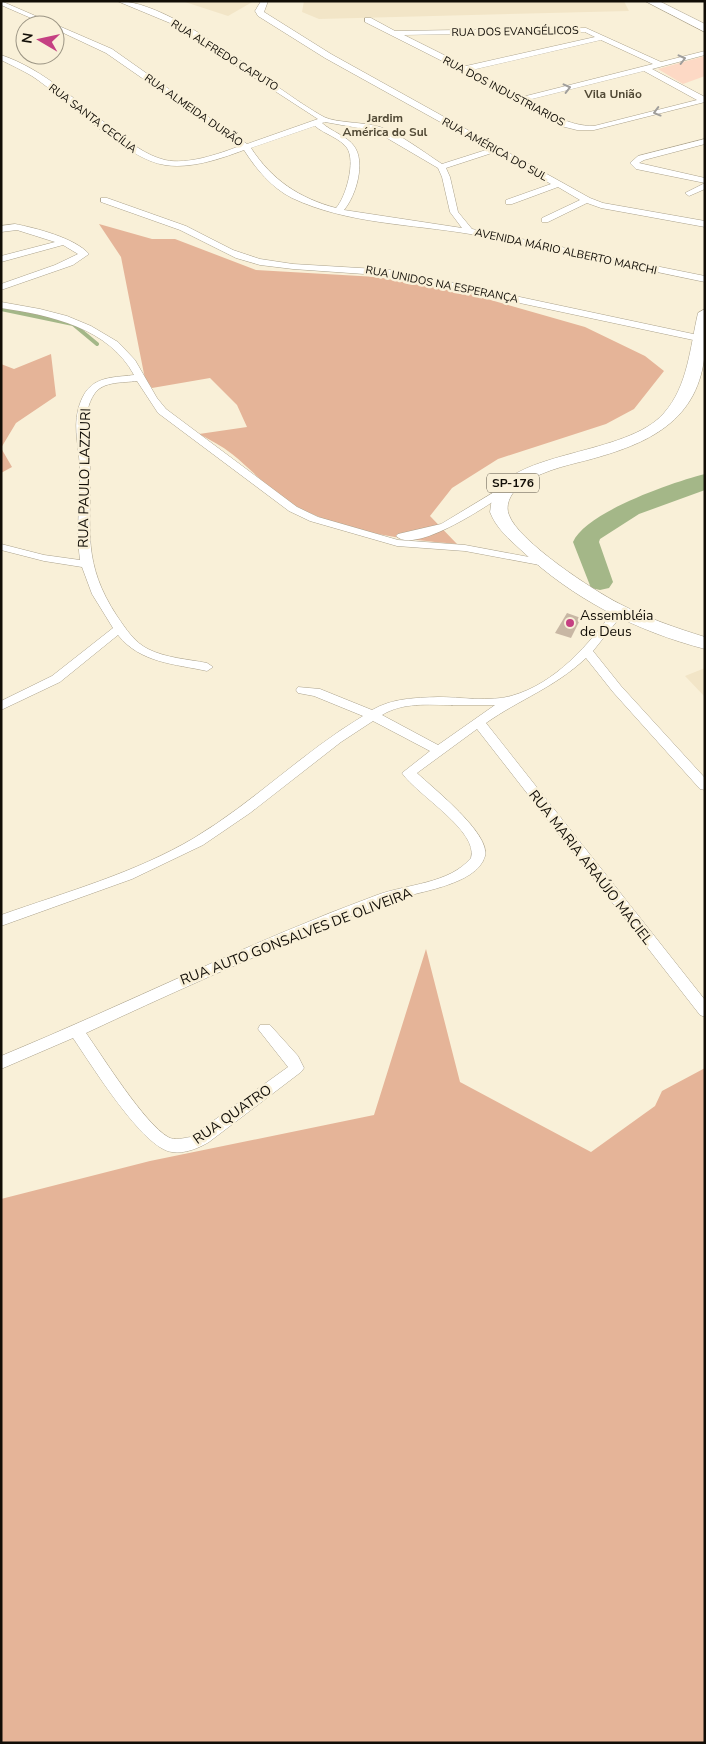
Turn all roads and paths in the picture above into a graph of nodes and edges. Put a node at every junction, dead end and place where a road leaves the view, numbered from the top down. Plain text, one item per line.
1 (120, 1) edge
2 (265, 1) edge
3 (650, 1) edge
4 (1, 2) edge
5 (31, 15) edge
6 (368, 20) dead end
7 (705, 28) edge
8 (65, 30) edge
9 (393, 33) junction
10 (604, 37) junction
11 (705, 53) edge
12 (1, 57) edge
13 (660, 64) junction
14 (645, 68) junction
15 (466, 69) junction
16 (520, 100) junction
17 (704, 100) edge
18 (319, 121) junction
19 (705, 141) edge
20 (246, 147) junction
21 (494, 150) junction
22 (441, 167) junction
23 (705, 181) edge
24 (558, 184) junction
25 (705, 186) edge
26 (689, 193) dead end
27 (104, 200) dead end
28 (587, 200) junction
29 (509, 202) dead end
30 (339, 210) junction
31 (545, 220) dead end
32 (705, 224) edge
33 (1, 229) edge
34 (469, 231) junction
35 (62, 242) junction
36 (1, 259) edge
37 (705, 279) edge
38 (1, 286) edge
39 (1, 306) edge
40 (705, 313) edge
41 (698, 338) junction
42 (139, 378) junction
43 (506, 488) junction
44 (376, 538) junction
45 (1, 547) edge
46 (545, 563) junction
47 (85, 564) junction
48 (619, 612) junction
49 (119, 629) junction
50 (705, 643) edge
51 (587, 651) junction
52 (208, 667) dead end
53 (302, 690) dead end
54 (512, 700) junction
55 (1, 706) edge
56 (374, 716) junction
57 (478, 722) junction
58 (439, 751) junction
59 (705, 786) edge
60 (1, 921) edge
61 (705, 1012) edge
62 (265, 1029) dead end
63 (76, 1032) junction
64 (1, 1063) edge

1 - 18 street, RUA ALFREDO CAPUTO
2 - 21 street, RUA AMÉRICA DO SUL
3 - 7 main road
4 - 5 street, RUA ALMEIDA DURÃO
6 - 9 street, RUA DOS INDUSTRIARIOS
8 - 20 street, RUA ALMEIDA DURÃO
9 - 10 street, RUA DOS EVANGÉLICOS
9 - 15 street, RUA DOS INDUSTRIARIOS
10 - 13 street, RUA DOS EVANGÉLICOS
10 - 15 street
13 -> 11 street
12 - 20 street, RUA SANTA CECÍLIA
13 - 14 street
16 -> 14 street
14 - 17 street
15 - 16 street, RUA DOS INDUSTRIARIOS
17 -> 16 street, RUA DOS INDUSTRIARIOS
18 - 20 street
18 - 22 street
18 - 30 street, RUA ALFREDO CAPUTO
19 - 23 street
20 - 30 street, RUA ALMEIDA DURÃO
21 - 22 street
21 - 24 street, RUA AMÉRICA DO SUL
22 - 34 street, AVENIDA MÁRIO ALBERTO MARCHI
24 - 28 street, RUA AMÉRICA DO SUL
24 - 29 street
25 - 26 street
27 - 41 street, RUA UNIDOS NA ESPERANÇA
28 - 31 street
28 - 32 street, RUA AMÉRICA DO SUL
30 - 34 street, RUA ALMEIDA DURÃO
33 - 35 street
34 - 37 street, AVENIDA MÁRIO ALBERTO MARCHI
35 - 36 street
35 - 38 street
39 - 42 street
40 - 41 main road, SP-176
41 - 43 main road, SP-176
42 - 44 street
42 - 47 street, RUA PAULO LAZZURI
43 - 44 street
43 - 46 main road, SP-176
44 - 46 street
45 - 47 street
46 - 48 main road, SP-176
47 - 49 street, RUA PAULO LAZZURI
48 - 50 main road, SP-176
48 - 51 street, RUA AUTO GONSALVES DE OLIVEIRA
49 - 52 street, RUA PAULO LAZZURI
49 - 55 street
51 - 54 street, RUA AUTO GONSALVES DE OLIVEIRA
51 - 59 street
53 - 56 street
54 - 56 street
54 - 57 street, RUA AUTO GONSALVES DE OLIVEIRA
56 - 58 street
56 - 60 street
57 - 58 street, RUA AUTO GONSALVES DE OLIVEIRA
57 - 61 street, RUA MARIA ARAÚJO MACIEL
58 - 63 street, RUA AUTO GONSALVES DE OLIVEIRA
62 - 63 street, RUA QUATRO
63 - 64 street, RUA AUTO GONSALVES DE OLIVEIRA

